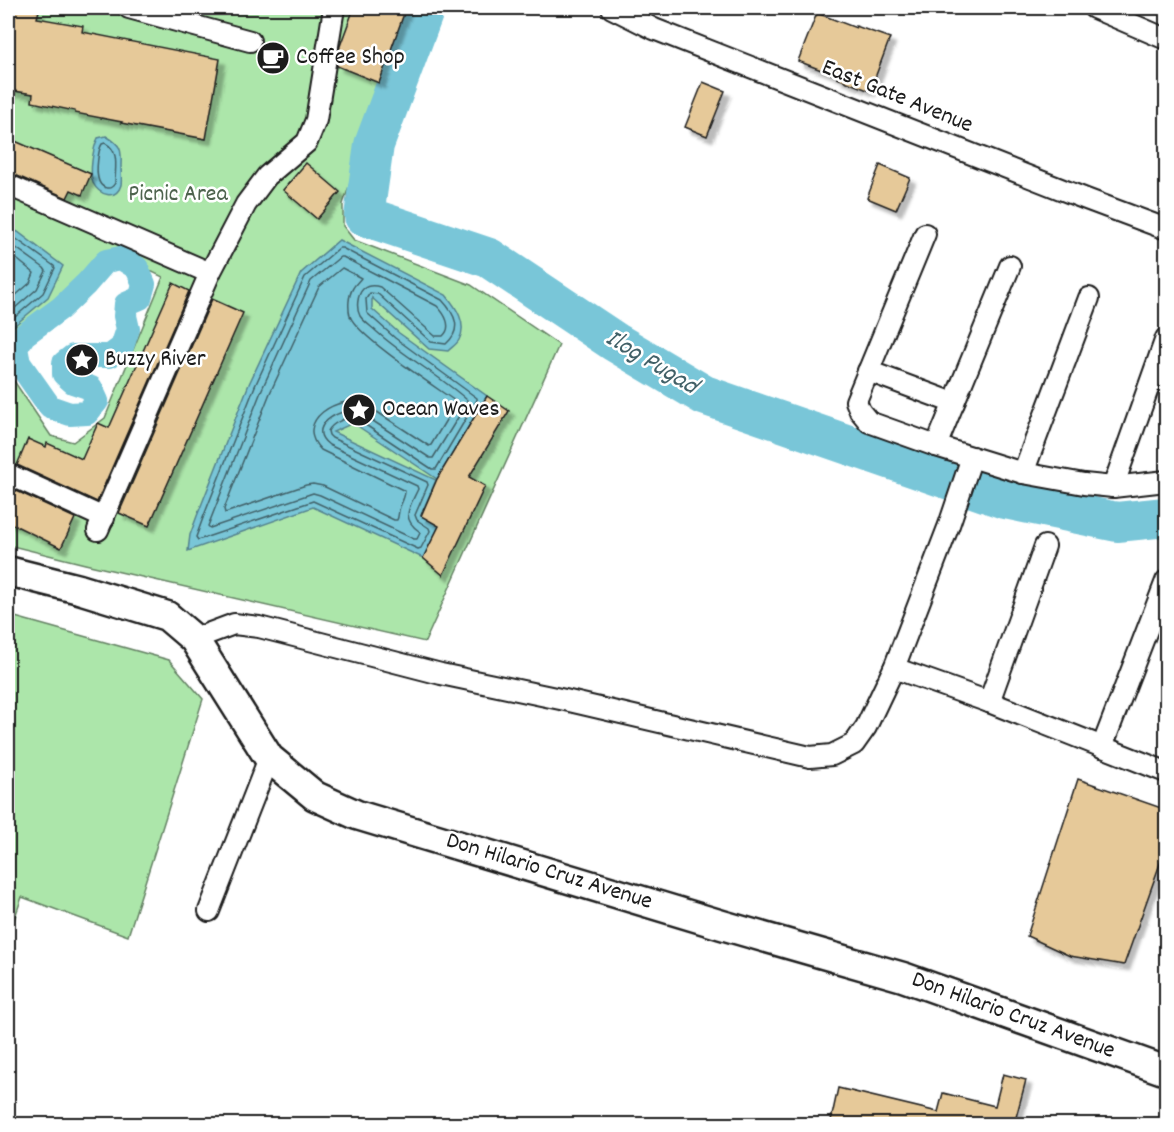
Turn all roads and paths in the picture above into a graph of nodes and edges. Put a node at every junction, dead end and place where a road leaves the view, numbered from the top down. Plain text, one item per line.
1 (129, 8) edge
2 (334, 8) edge
3 (612, 8) edge
4 (1094, 8) edge
5 (1167, 39) edge
6 (250, 41) dead end
7 (8, 185) edge
8 (1167, 229) edge
9 (925, 234) dead end
10 (1010, 266) dead end
11 (210, 273) junction
12 (1089, 298) dead end
13 (1167, 338) edge
14 (868, 371) junction
15 (954, 404) junction
16 (936, 447) junction
17 (972, 456) junction
18 (1023, 473) junction
19 (8, 474) edge
20 (1167, 481) edge
21 (1113, 486) junction
22 (1045, 546) dead end
23 (8, 571) edge
24 (1167, 581) edge
25 (194, 639) junction
26 (894, 668) junction
27 (989, 702) junction
28 (1102, 747) junction
29 (269, 758) junction
30 (1167, 772) edge
31 (209, 911) dead end
32 (1167, 1071) edge

1 - 6 street
2 - 11 street
3 - 8 street, East Gate Avenue
4 - 5 street
7 - 11 street
9 - 14 street
10 - 15 street
11 - 19 street
12 - 18 street
13 - 21 street
14 - 15 street
14 - 16 street
15 - 16 street
16 - 17 street
17 - 18 street
17 - 26 street
18 - 21 street
20 - 21 street
22 - 27 street
23 - 25 street, Don Hilario Cruz Avenue
24 - 28 street
25 - 26 street
25 - 29 street, Don Hilario Cruz Avenue
26 - 27 street
27 - 28 street
28 - 30 street
29 - 31 street
29 - 32 street, Don Hilario Cruz Avenue

